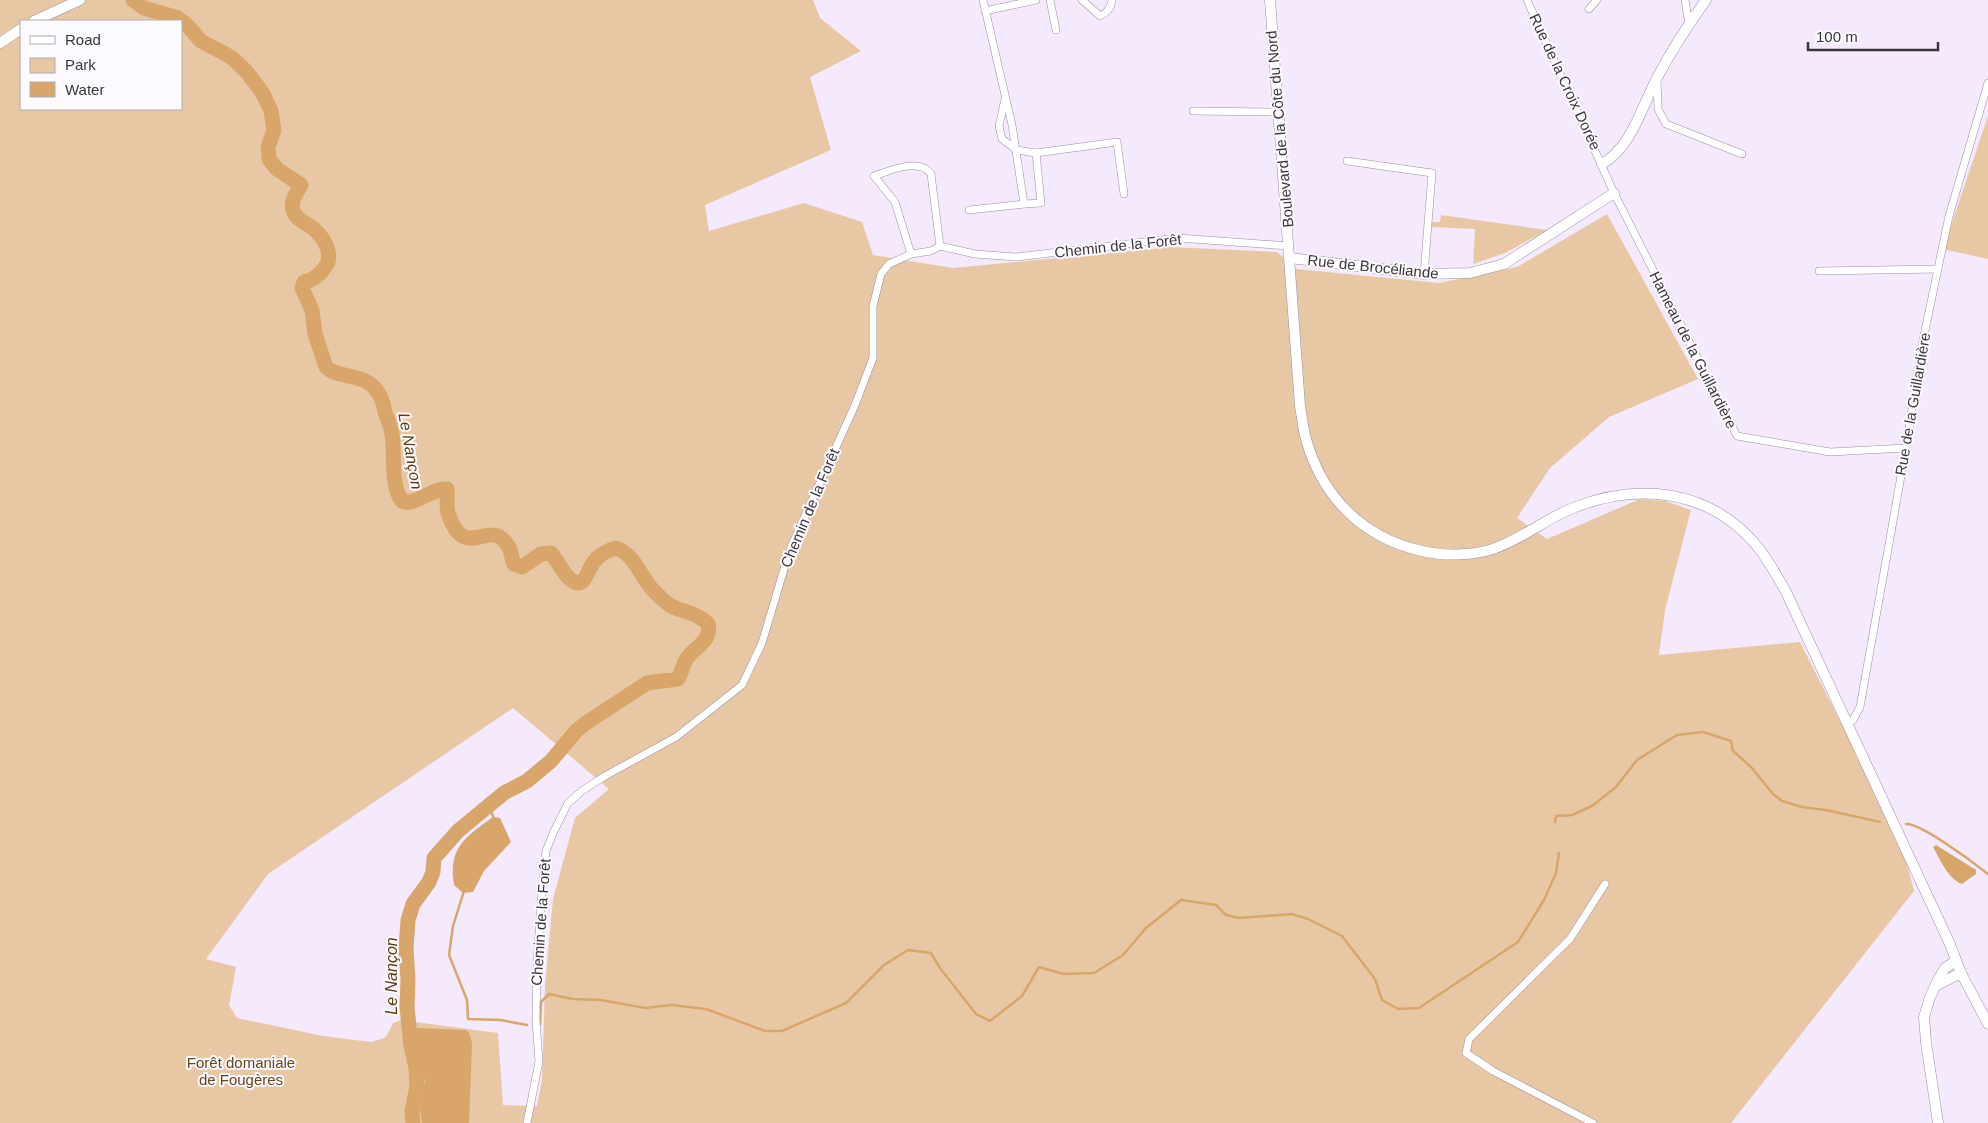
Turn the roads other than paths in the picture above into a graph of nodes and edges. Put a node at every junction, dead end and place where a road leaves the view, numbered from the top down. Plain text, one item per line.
1 (80, 0) edge
2 (983, 0) edge
3 (1036, 0) edge
4 (1050, 0) edge
5 (1082, 0) edge
6 (1112, 0) edge
7 (1270, 0) edge
8 (1527, 0) edge
9 (1597, 0) edge
10 (1685, 0) edge
11 (1706, 0) edge
12 (1589, 9) dead end
13 (985, 11) junction
14 (36, 20) edge
15 (1689, 24) junction
16 (20, 30) edge
17 (1056, 30) dead end
18 (0, 43) edge
19 (1657, 77) junction
20 (1988, 83) edge
21 (1005, 98) junction
22 (1193, 111) dead end
23 (1278, 112) junction
24 (1017, 150) junction
25 (1036, 152) junction
26 (1742, 154) dead end
27 (1347, 161) dead end
28 (1602, 164) junction
29 (1614, 193) junction
30 (1124, 194) dead end
31 (1024, 204) junction
32 (969, 210) dead end
33 (940, 246) junction
34 (1289, 246) junction
35 (911, 254) junction
36 (1290, 258) junction
37 (1938, 269) junction
38 (1819, 271) dead end
39 (1424, 274) junction
40 (1906, 448) junction
41 (1847, 724) junction
42 (1606, 884) dead end
43 (1956, 961) junction
44 (1961, 973) junction
45 (1937, 985) junction
46 (1988, 1024) edge
47 (528, 1123) edge
48 (1592, 1123) edge
49 (1938, 1123) edge

1 - 14 main road
2 - 13 street
3 - 13 street
4 - 17 street
5 - 6 street
7 - 23 main road, Boulevard de la Côte du Nord
8 - 28 street, Rue de la Croix Dorée
9 - 12 street
10 - 15 street
11 - 15 main road
13 - 21 street
15 - 19 main road
16 - 18 main road
19 - 26 street
19 - 28 main road
20 - 37 street, Rue de la Guillardière
21 - 24 street
21 - 24 street
22 - 23 street
23 - 34 main road, Boulevard de la Côte du Nord
24 - 25 street
24 - 31 street
25 - 30 street
25 - 31 street
27 - 39 street
28 - 29 street, Hameau de la Guillardière
29 - 39 main road, Rue de Brocéliande
29 - 40 street, Hameau de la Guillardière
31 - 32 street
33 - 34 street, Chemin de la Forêt
33 - 35 street, Chemin de la Forêt
33 - 35 street
34 - 36 main road, Boulevard de la Côte du Nord
35 - 47 street, Chemin de la Forêt
36 - 39 main road, Rue de Brocéliande
36 - 41 main road, Boulevard de la Côte du Nord
37 - 38 street
37 - 40 street, Rue de la Guillardière
40 - 41 street, Rue de la Guillardière
41 - 43 main road, Boulevard de la Côte du Nord
42 - 48 street
43 - 44 main road, Boulevard de la Côte du Nord
43 - 45 main road
44 - 45 main road
44 - 46 main road, Boulevard de la Côte du Nord
45 - 49 main road

